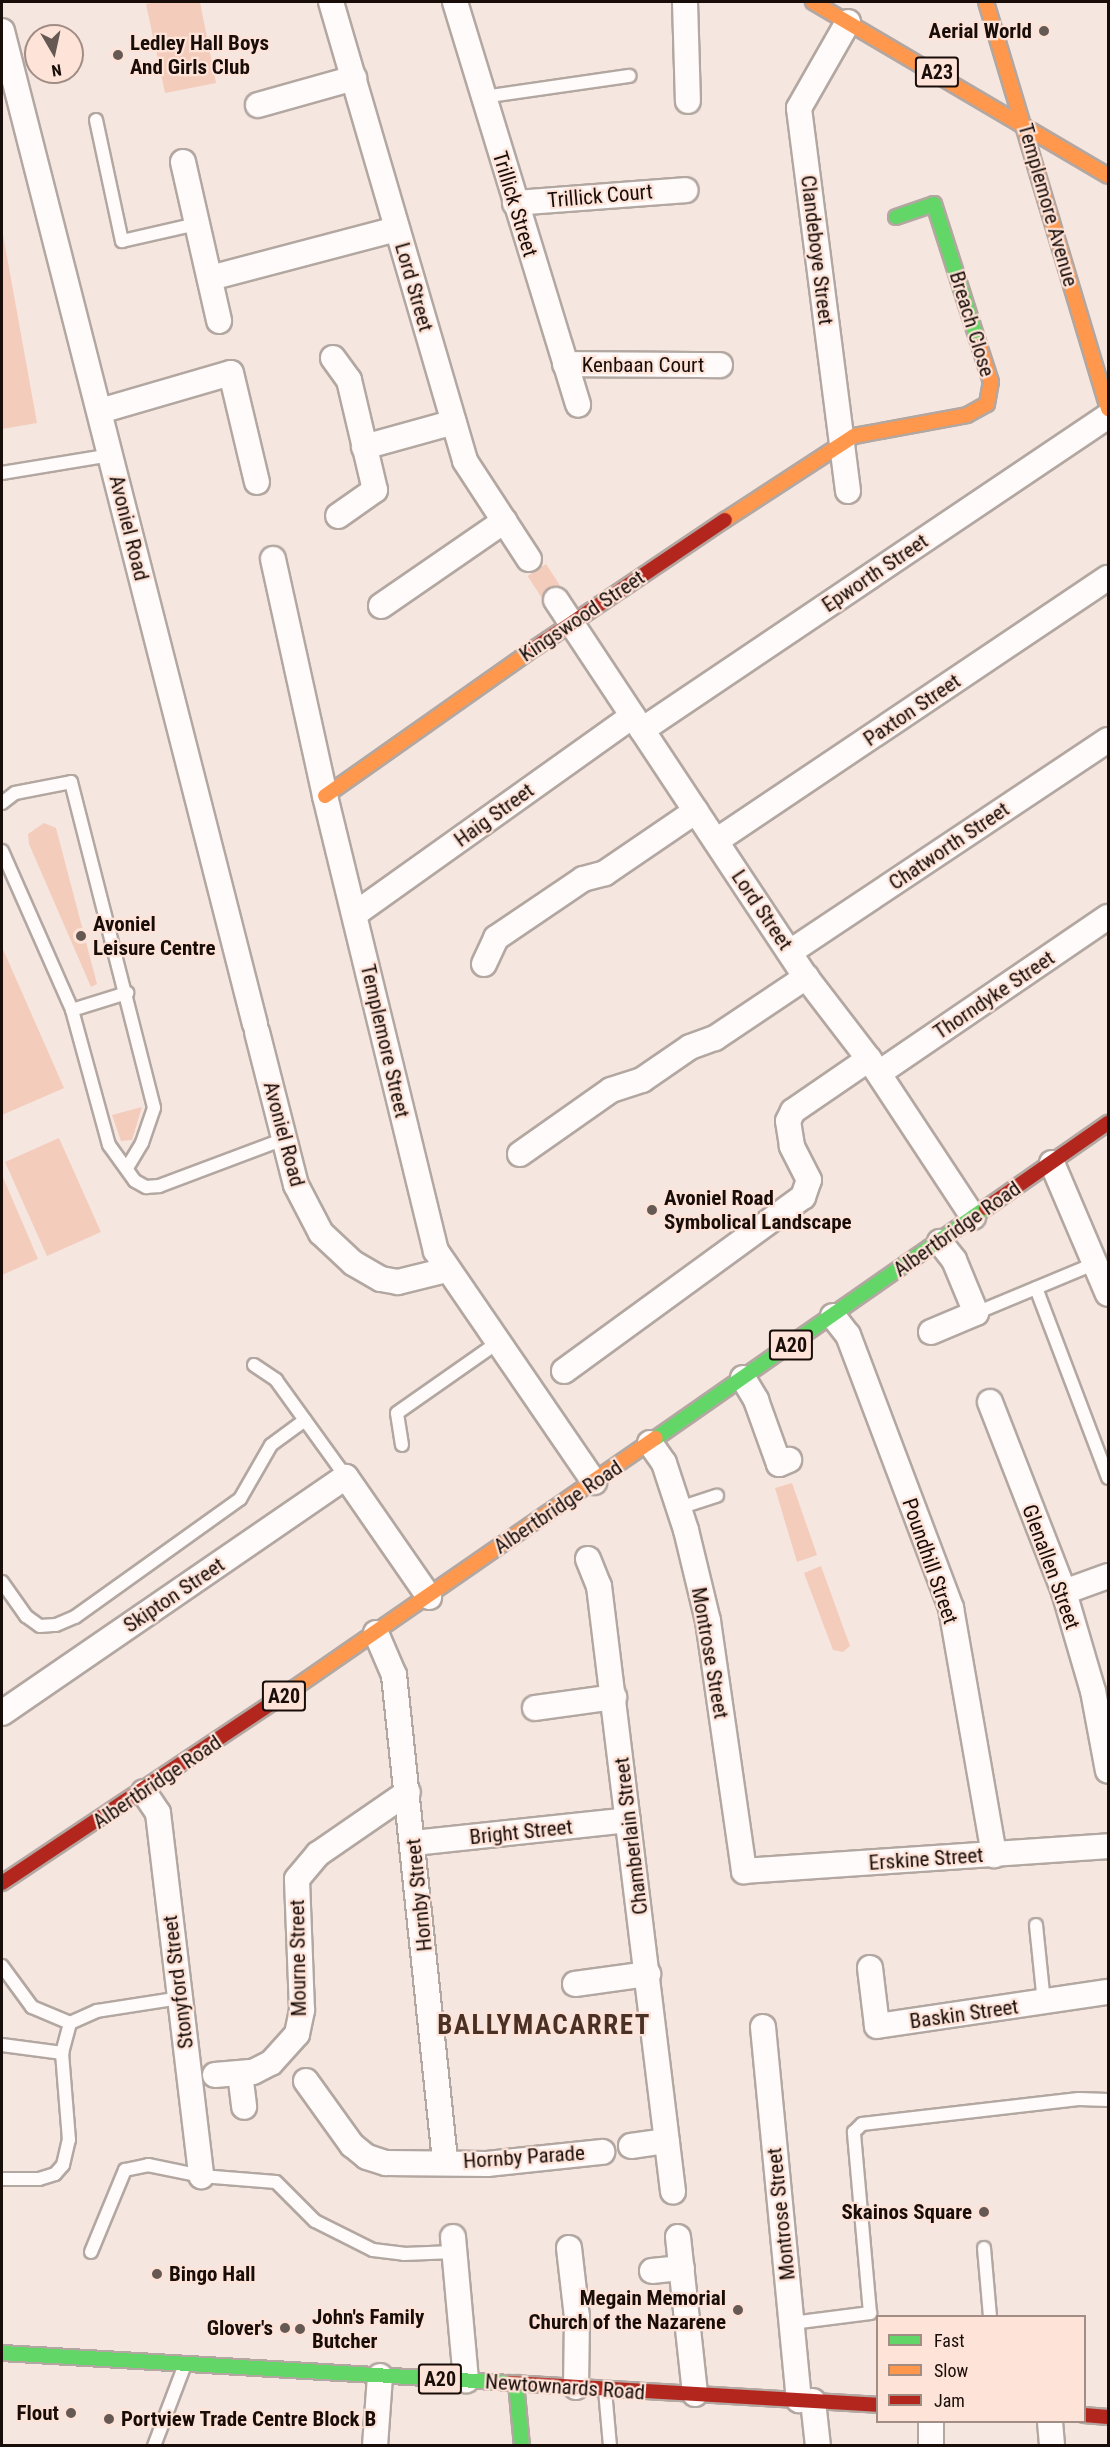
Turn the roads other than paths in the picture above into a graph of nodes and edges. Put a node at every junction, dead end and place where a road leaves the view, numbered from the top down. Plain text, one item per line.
1 (331, 2) edge
2 (455, 2) edge
3 (685, 2) edge
4 (813, 2) edge
5 (986, 2) edge
6 (849, 22) junction
7 (2, 31) edge
8 (629, 76) dead end
9 (354, 78) junction
10 (483, 97) junction
11 (10, 99) edge
12 (688, 101) dead end
13 (258, 105) dead end
14 (96, 120) dead end
15 (1024, 123) junction
16 (183, 162) dead end
17 (1108, 176) edge
18 (686, 190) dead end
19 (514, 203) junction
20 (896, 217) dead end
21 (197, 224) junction
22 (397, 229) junction
23 (210, 278) junction
24 (219, 321) dead end
25 (333, 358) dead end
26 (565, 364) junction
27 (720, 365) dead end
28 (579, 405) dead end
29 (1108, 409) edge
30 (100, 411) junction
31 (1108, 416) edge
32 (453, 422) junction
33 (843, 441) junction
34 (364, 447) junction
35 (111, 455) junction
36 (2, 473) edge
37 (256, 482) dead end
38 (848, 491) dead end
39 (338, 516) dead end
40 (504, 521) junction
41 (273, 559) dead end
42 (529, 559) dead end
43 (1108, 578) edge
44 (556, 600) dead end
45 (381, 606) dead end
46 (571, 622) junction
47 (637, 723) junction
48 (1108, 740) edge
49 (325, 796) junction
50 (2, 802) edge
51 (696, 811) junction
52 (716, 841) junction
53 (2, 851) edge
54 (355, 914) junction
55 (1108, 917) edge
56 (790, 952) junction
57 (484, 964) dead end
58 (806, 977) junction
59 (127, 993) junction
60 (72, 1010) junction
61 (874, 1066) junction
62 (1108, 1123) edge
63 (284, 1139) junction
64 (520, 1154) dead end
65 (1052, 1163) junction
66 (127, 1168) junction
67 (973, 1217) junction
68 (940, 1242) junction
69 (447, 1270) junction
70 (1104, 1277) edge
71 (1036, 1288) junction
72 (976, 1313) junction
73 (833, 1316) junction
74 (930, 1332) dead end
75 (497, 1343) junction
76 (254, 1365) dead end
77 (564, 1371) dead end
78 (743, 1378) junction
79 (990, 1402) dead end
80 (304, 1420) junction
81 (650, 1443) junction
82 (402, 1445) dead end
83 (789, 1460) dead end
84 (346, 1477) junction
85 (1108, 1478) edge
86 (594, 1482) junction
87 (717, 1496) dead end
88 (679, 1508) junction
89 (588, 1559) dead end
90 (1108, 1576) edge
91 (2, 1582) edge
92 (1064, 1592) junction
93 (429, 1597) junction
94 (376, 1633) junction
95 (1101, 1689) edge
96 (614, 1697) junction
97 (535, 1707) dead end
98 (2, 1713) edge
99 (1108, 1771) edge
100 (144, 1791) junction
101 (408, 1792) junction
102 (628, 1820) junction
103 (414, 1844) junction
104 (1108, 1846) edge
105 (994, 1855) junction
106 (744, 1871) joint
107 (2, 1883) edge
108 (1036, 1925) dead end
109 (2, 1966) edge
110 (870, 1968) dead end
111 (648, 1974) junction
112 (575, 1984) dead end
113 (1108, 1992) edge
114 (180, 1998) junction
115 (1044, 2002) junction
116 (70, 2023) junction
117 (763, 2027) dead end
118 (2, 2045) edge
119 (62, 2053) junction
120 (240, 2073) junction
121 (215, 2075) dead end
122 (306, 2081) dead end
123 (1108, 2100) edge
124 (244, 2107) dead end
125 (667, 2141) junction
126 (631, 2146) dead end
127 (602, 2152) dead end
128 (445, 2161) junction
129 (201, 2176) junction
130 (2, 2179) edge
131 (673, 2191) dead end
132 (678, 2237) dead end
133 (453, 2244) joint
134 (569, 2248) dead end
135 (984, 2248) dead end
136 (91, 2252) dead end
137 (682, 2268) junction
138 (652, 2271) dead end
139 (990, 2315) edge
140 (792, 2323) junction
141 (2, 2353) edge
142 (186, 2363) junction
143 (380, 2376) junction
144 (466, 2380) junction
145 (516, 2383) junction
146 (576, 2387) junction
147 (604, 2390) junction
148 (695, 2394) junction
149 (806, 2401) junction
150 (876, 2405) edge
151 (1086, 2415) edge
152 (1108, 2416) edge
153 (931, 2423) edge
154 (1050, 2423) edge
155 (376, 2440) edge
156 (154, 2445) edge
157 (522, 2445) edge
158 (610, 2445) edge
159 (818, 2445) edge
160 (931, 2445) edge
161 (1052, 2445) edge

1 - 9 street, Lord Street
2 - 10 street, Trillick Street
3 - 12 street
4 - 6 main road, A23
5 - 15 main road, Templemore Avenue
6 - 15 main road, A23
6 - 33 street, Clandeboye Street
7 - 11 street, Avoniel Road
8 - 10 lane
9 - 13 street
9 - 22 street, Lord Street
10 - 19 street, Trillick Street
11 - 30 street, Avoniel Road
14 - 21 lane
15 - 17 main road, A23
15 - 29 main road, Templemore Avenue
16 - 21 street
18 - 19 street, Trillick Court
19 - 26 street, Trillick Street
20 - 33 main road, Breach Close
21 - 23 street
22 - 23 street
22 - 32 street, Lord Street
23 - 24 street
25 - 34 street
26 - 27 street, Kenbaan Court
26 - 28 street, Trillick Street
30 - 35 street, Avoniel Road
30 - 37 street
31 - 47 street, Epworth Street
32 - 34 street
32 - 40 street, Lord Street
33 - 38 street, Clandeboye Street
33 - 46 main road, Kingswood Street
34 - 39 street
35 - 36 lane
35 - 63 street, Avoniel Road
40 - 42 street, Lord Street
40 - 45 street
41 - 49 street, Templemore Street
43 - 52 street, Paxton Street
44 - 46 street, Lord Street
46 - 47 street, Lord Street
46 - 49 main road, Kingswood Street
47 - 51 street, Lord Street
47 - 54 street, Haig Street
48 - 56 street, Chatworth Street
49 - 54 street, Templemore Street
50 - 59 lane
51 - 52 street, Lord Street
51 - 57 street
52 - 56 street, Lord Street
53 - 60 lane
54 - 69 street, Templemore Street
55 - 61 street, Thorndyke Street
56 - 58 street, Lord Street
58 - 61 street, Lord Street
58 - 64 street
59 - 60 lane
59 - 66 lane
60 - 66 lane
61 - 67 street, Lord Street
61 - 77 street, Thorndyke Street
62 - 65 main road, Albertbridge Road / A20
63 - 66 lane
63 - 69 street, Avoniel Road
65 - 67 main road, Albertbridge Road / A20
65 - 70 street
67 - 68 main road, Albertbridge Road / A20
68 - 72 street
68 - 73 main road, Albertbridge Road / A20
69 - 75 street, Templemore Street
70 - 71 lane
71 - 72 lane
71 - 85 lane
72 - 74 street
73 - 78 main road, Albertbridge Road / A20
73 - 105 street, Poundhill Street
75 - 82 lane
75 - 86 street, Templemore Street
76 - 80 lane
78 - 81 main road, Albertbridge Road / A20
78 - 83 street
79 - 92 street, Glenallen Street
80 - 84 lane
80 - 91 lane
81 - 86 main road, Albertbridge Road / A20
81 - 88 street, Montrose Street
84 - 93 street
84 - 98 street, Skipton Street
86 - 93 main road, Albertbridge Road / A20
87 - 88 lane
88 - 106 street, Montrose Street
89 - 96 street, Chamberlain Street
90 - 92 street
92 - 95 street, Glenallen Street
93 - 94 main road, Albertbridge Road / A20
94 - 100 main road, Albertbridge Road / A20
94 - 101 street, Hornby Street
95 - 99 street, Glenallen Street
96 - 97 street
96 - 102 street, Chamberlain Street
100 - 107 main road, Albertbridge Road / A20
100 - 114 street, Stonyford Street
101 - 103 street, Hornby Street
101 - 120 street, Mourne Street
102 - 103 street, Bright Street
102 - 111 street, Chamberlain Street
103 - 128 street, Hornby Street
104 - 105 street, Erskine Street
105 - 106 street, Erskine Street
108 - 115 lane
109 - 116 lane
110 - 115 street, Baskin Street
111 - 112 street
111 - 125 street, Chamberlain Street
113 - 115 street, Baskin Street
114 - 116 lane
114 - 129 street, Stonyford Street
116 - 119 lane
117 - 140 street, Montrose Street
118 - 119 lane
119 - 130 lane
120 - 121 street, Mourne Street
120 - 124 street
122 - 128 street, Hornby Parade
123 - 140 lane
125 - 126 street
125 - 131 street, Chamberlain Street
127 - 128 street, Hornby Parade
129 - 133 lane
129 - 136 lane
132 - 137 street
133 - 144 street
134 - 146 street
135 - 139 lane
137 - 138 street
137 - 148 street
140 - 149 street, Montrose Street
141 - 142 main road, Newtownards Road / A20
142 - 143 main road, Newtownards Road / A20
142 - 156 lane
143 - 144 main road, Newtownards Road / A20
143 - 155 street
144 - 145 main road, Newtownards Road / A20
145 - 146 main road, Newtownards Road / A20
145 - 157 main road
146 - 147 main road, Newtownards Road / A20
147 - 148 main road, Newtownards Road / A20
147 - 158 lane
148 - 149 main road, Newtownards Road / A20
149 - 150 main road, Newtownards Road / A20
149 - 159 street, Montrose Street
151 - 152 main road
153 - 160 street
154 - 161 street

